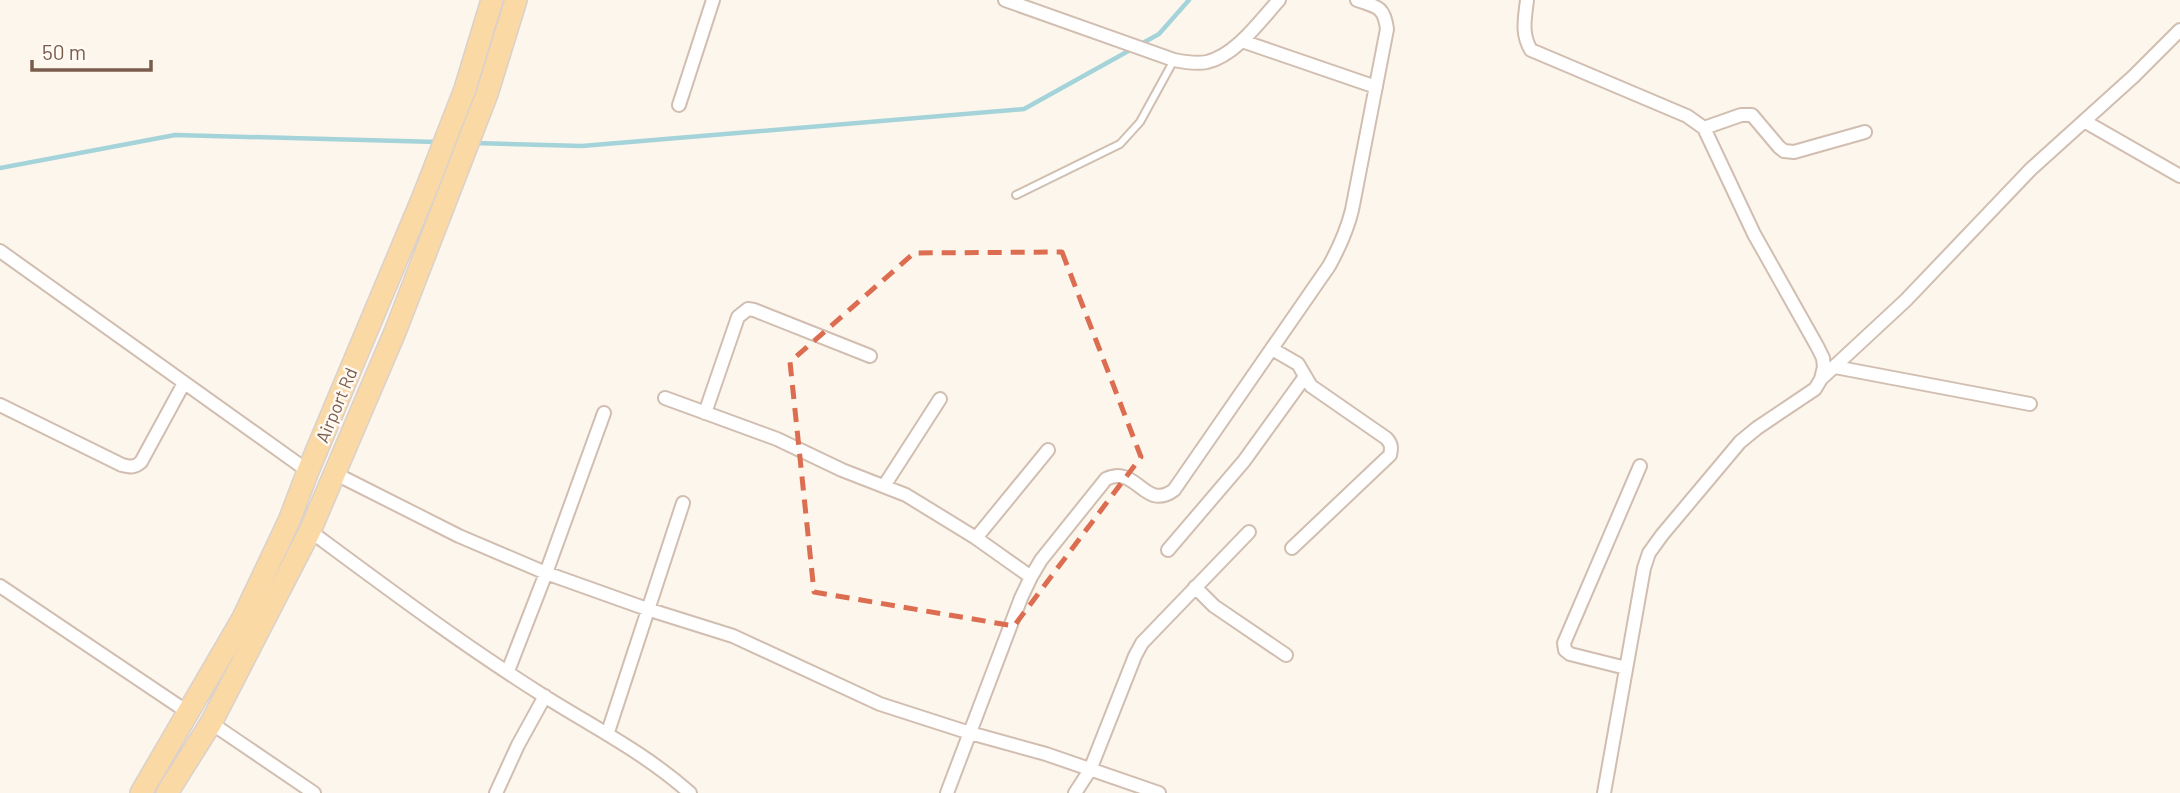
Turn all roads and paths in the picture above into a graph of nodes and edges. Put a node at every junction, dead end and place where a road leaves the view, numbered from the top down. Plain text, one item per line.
1 (492, 0) edge
2 (516, 0) edge
3 (713, 0) edge
4 (1005, 0) edge
5 (1279, 0) edge
6 (1357, 0) edge
7 (1527, 0) edge
8 (2180, 30) edge
9 (1242, 41) junction
10 (1174, 60) junction
11 (1376, 87) junction
12 (679, 105) dead end
13 (2084, 121) junction
14 (1704, 128) junction
15 (1865, 132) dead end
16 (2180, 176) edge
17 (1016, 195) dead end
18 (432, 202) junction
19 (0, 251) edge
20 (1272, 349) junction
21 (870, 356) dead end
22 (1835, 367) junction
23 (1304, 378) junction
24 (1821, 379) junction
25 (184, 383) junction
26 (664, 398) dead end
27 (940, 399) dead end
28 (2030, 404) dead end
29 (0, 405) edge
30 (604, 413) dead end
31 (705, 413) junction
32 (1048, 450) dead end
33 (1640, 466) dead end
34 (308, 471) junction
35 (334, 473) junction
36 (884, 486) junction
37 (683, 503) dead end
38 (310, 531) junction
39 (1249, 532) dead end
40 (976, 538) junction
41 (1292, 548) dead end
42 (1168, 550) dead end
43 (547, 573) junction
44 (1031, 577) junction
45 (0, 586) edge
46 (1195, 587) junction
47 (647, 609) junction
48 (1286, 655) dead end
49 (1626, 668) junction
50 (508, 671) junction
51 (545, 696) junction
52 (189, 713) junction
53 (211, 723) junction
54 (608, 732) junction
55 (970, 733) junction
56 (1090, 770) junction
57 (141, 793) edge
58 (167, 793) edge
59 (314, 793) edge
60 (496, 793) edge
61 (690, 793) edge
62 (947, 793) edge
63 (1075, 793) edge
64 (1158, 793) edge
65 (1604, 793) edge

1 - 18 main road, Airport Rd
2 - 18 main road
3 - 12 street
4 - 10 street
5 - 9 street
6 - 11 street
7 - 14 street
8 - 13 street
9 - 10 street
9 - 11 street
10 - 17 lane
11 - 20 street
13 - 16 street
13 - 22 street
14 - 15 street
14 - 24 street
18 - 34 main road, Airport Rd
18 - 35 main road
19 - 25 street
20 - 23 street
20 - 44 street
21 - 31 street
22 - 24 street
22 - 28 street
23 - 41 street
23 - 42 street
24 - 49 street
25 - 29 street
25 - 34 street
26 - 31 street
27 - 36 street
30 - 43 street
31 - 36 street
32 - 40 street
33 - 49 street
34 - 52 main road, Airport Rd
35 - 38 main road
35 - 43 street
36 - 40 street
37 - 47 street
38 - 50 street
38 - 53 main road
39 - 46 street
40 - 44 street
43 - 47 street
43 - 50 street
44 - 55 street
45 - 52 street
46 - 48 street
46 - 56 street
47 - 54 street
47 - 55 street
49 - 65 street
50 - 51 street
51 - 54 street
51 - 60 street
52 - 57 main road, Airport Rd
53 - 58 main road
53 - 59 street
54 - 61 street
55 - 56 street
55 - 62 street
56 - 63 street
56 - 64 street

